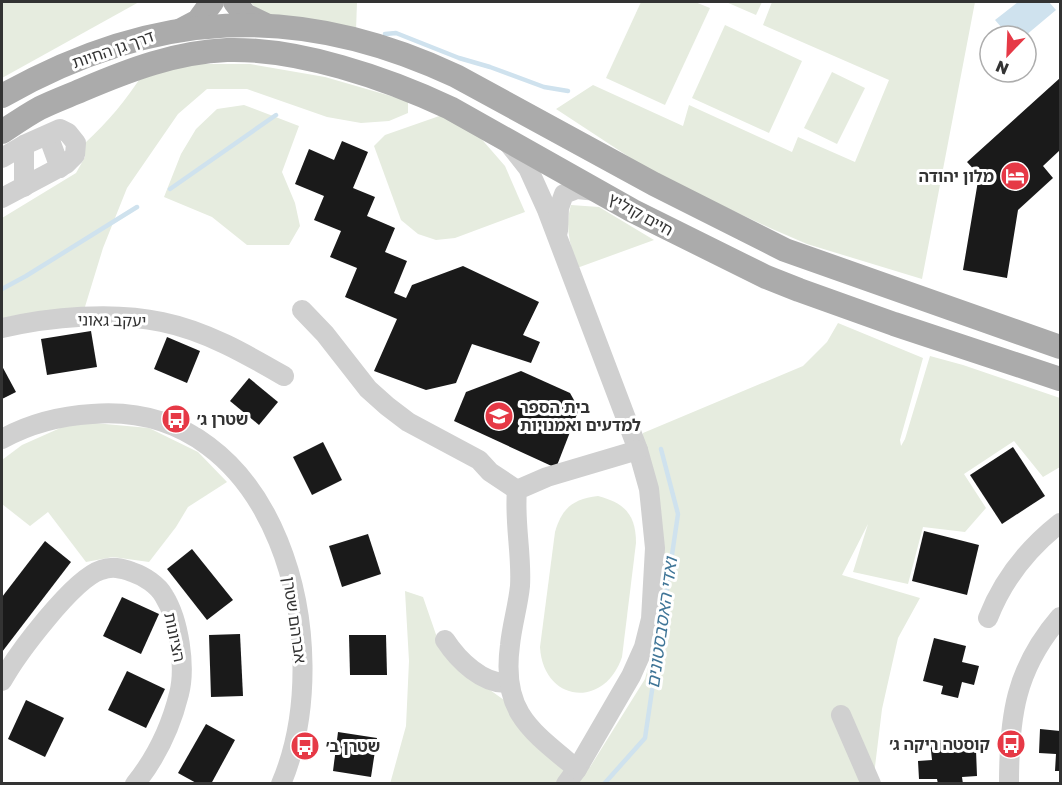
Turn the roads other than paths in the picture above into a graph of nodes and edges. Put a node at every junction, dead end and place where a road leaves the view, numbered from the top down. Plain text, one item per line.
1 (214, 2) edge
2 (228, 14) edge
3 (182, 30) junction
4 (226, 50) junction
5 (2, 96) edge
6 (2, 132) edge
7 (501, 136) junction
8 (24, 145) junction
9 (2, 158) edge
10 (24, 186) junction
11 (603, 192) junction
12 (2, 198) edge
13 (558, 240) junction
14 (302, 310) dead end
15 (2, 328) edge
16 (1026, 335) junction
17 (1060, 336) edge
18 (1060, 347) edge
19 (284, 376) dead end
20 (1060, 379) edge
21 (2, 439) edge
22 (638, 450) junction
23 (517, 490) junction
24 (1060, 523) edge
25 (1060, 617) edge
26 (988, 618) dead end
27 (445, 640) dead end
28 (2, 681) edge
29 (509, 683) junction
30 (841, 715) dead end
31 (572, 776) edge
32 (135, 783) edge
33 (281, 783) edge
34 (871, 783) edge
35 (1009, 783) edge

1 - 2 street
1 - 3 main road
2 - 3 main road, דרך גן החיות
2 - 4 street
2 - 16 main road, חיים קוליץ
3 - 5 main road, דרך גן החיות
4 - 6 main road, דרך גן החיות
4 - 7 main road, חיים קוליץ
7 - 11 main road, חיים קוליץ
7 - 13 street
8 - 9 street
8 - 10 street
8 - 10 street
10 - 12 street
11 - 13 street
11 - 20 main road, חיים קוליץ
13 - 22 street
14 - 23 street
15 - 19 street, יעקב גאוני
16 - 17 street
16 - 18 main road, חיים קוליץ
21 - 33 street, אברהם שטרן
22 - 23 street
22 - 31 street
23 - 29 street
24 - 26 street
25 - 35 street
27 - 29 street
28 - 32 street, הציונות
29 - 31 street
30 - 34 street

